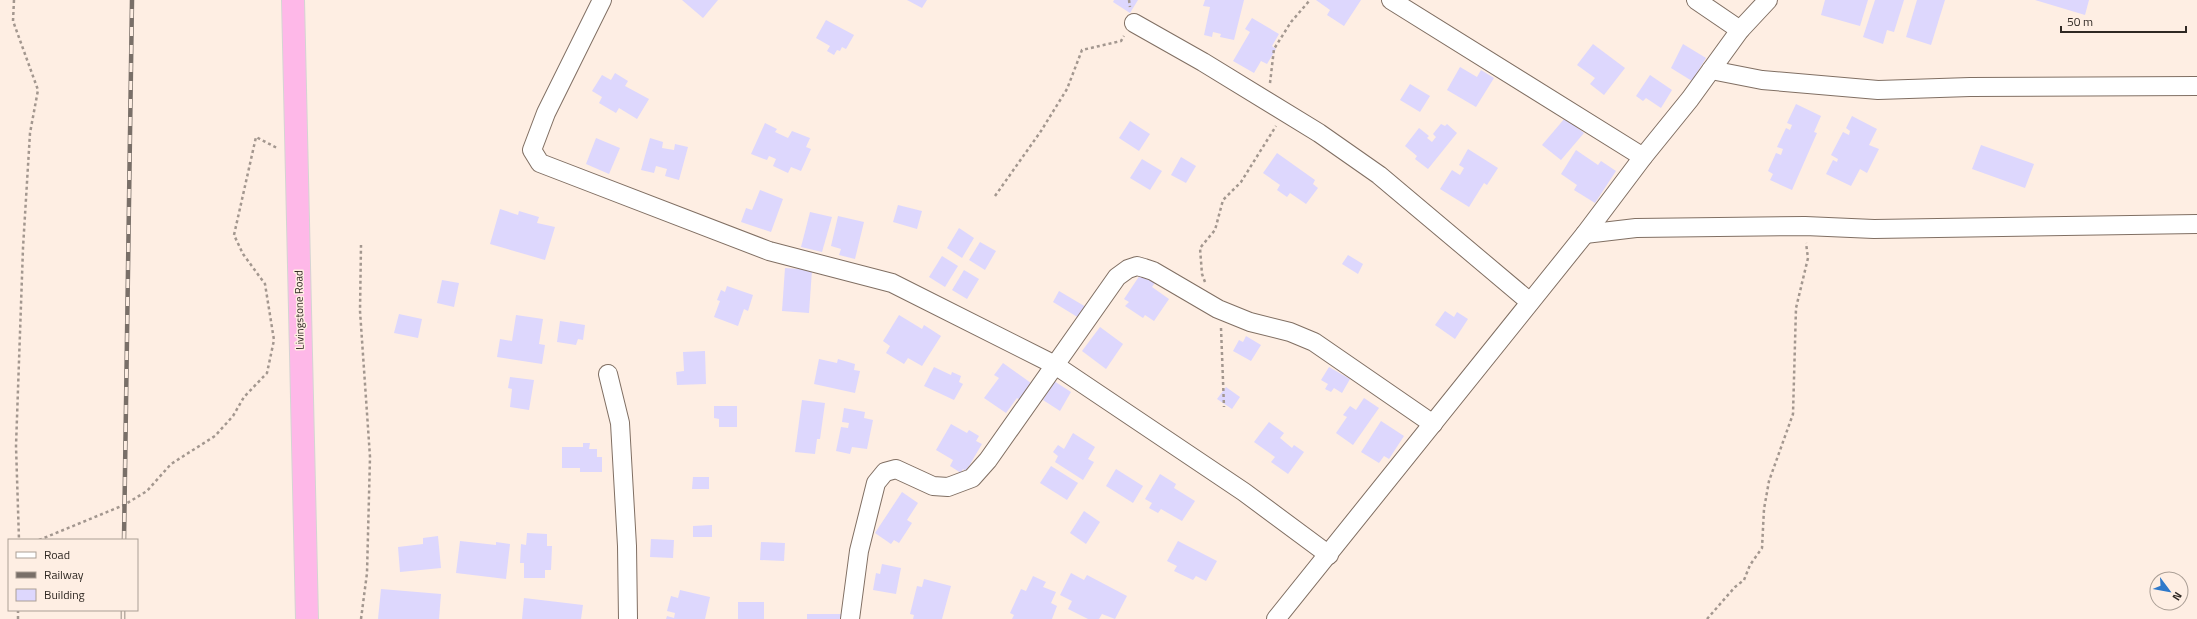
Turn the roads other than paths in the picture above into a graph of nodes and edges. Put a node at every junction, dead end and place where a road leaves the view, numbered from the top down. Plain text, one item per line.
1 (293, 0) edge
2 (602, 0) edge
3 (1391, 0) edge
4 (1696, 0) edge
5 (1768, 0) edge
6 (1134, 23) road end
7 (1740, 30) junction
8 (1711, 70) junction
9 (2197, 86) edge
10 (1643, 157) junction
11 (2197, 224) edge
12 (1585, 234) junction
13 (1530, 302) junction
14 (1055, 366) junction
15 (608, 374) dead end
16 (1433, 424) junction
17 (1328, 555) junction
18 (307, 619) edge
19 (628, 619) edge
20 (850, 619) edge
21 (1276, 619) edge

1 - 18 highway, Livingstone Road
2 - 14 street
3 - 10 street
4 - 7 street
5 - 7 street
6 - 13 street
7 - 8 street
8 - 9 street
8 - 10 street
10 - 12 street
11 - 12 street
12 - 13 street
13 - 16 street
14 - 16 street
14 - 17 street
14 - 20 street
15 - 19 street
16 - 17 street
17 - 21 street

